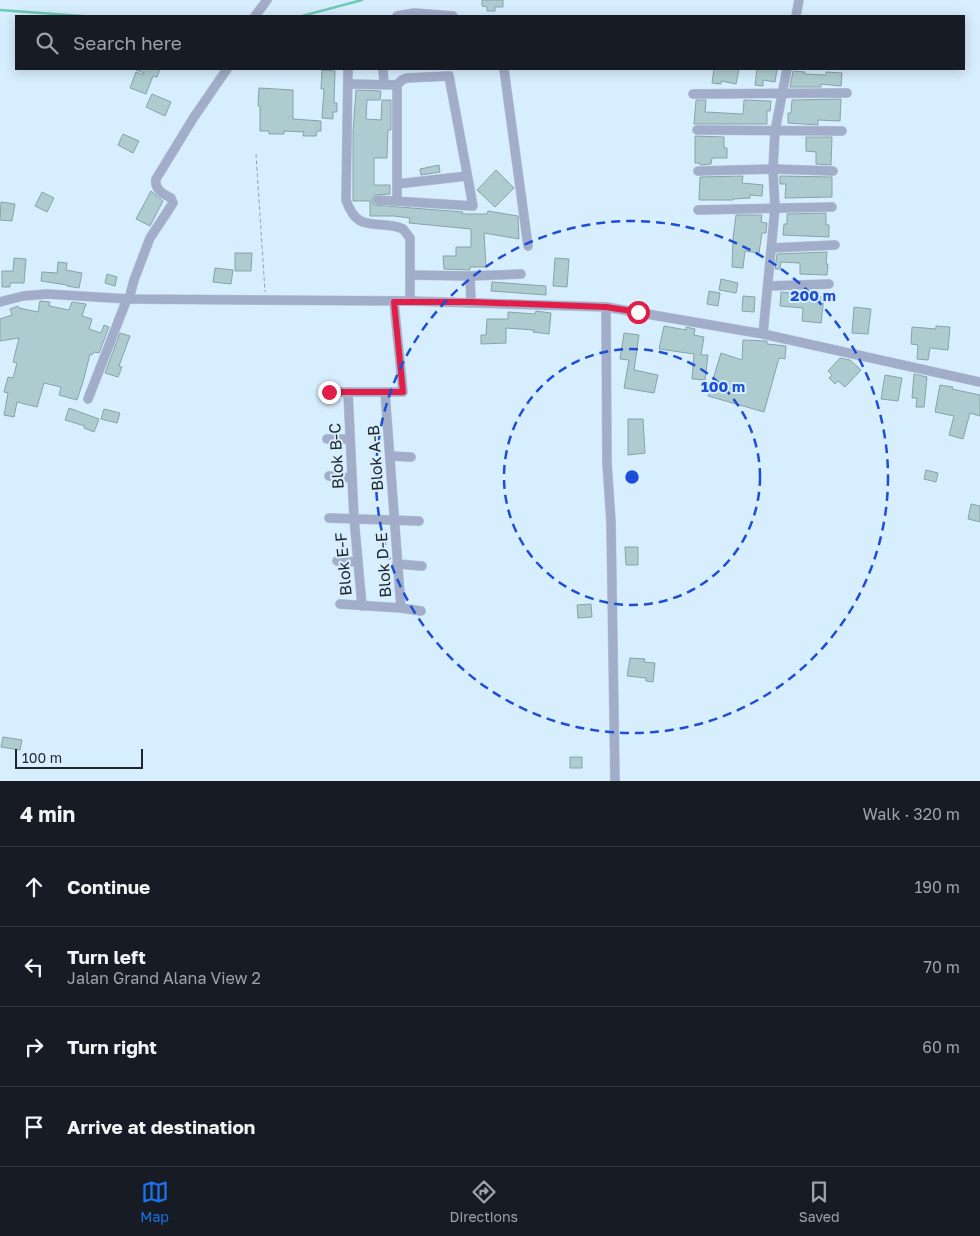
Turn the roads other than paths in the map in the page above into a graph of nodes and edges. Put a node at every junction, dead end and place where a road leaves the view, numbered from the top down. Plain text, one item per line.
1 (267, 0) edge
2 (799, 0) edge
3 (256, 15) edge
4 (403, 15) edge
5 (440, 15) edge
6 (796, 15) edge
7 (226, 70) edge
8 (348, 70) edge
9 (384, 70) edge
10 (504, 70) edge
11 (786, 70) edge
12 (348, 84) junction
13 (384, 84) junction
14 (397, 85) junction
15 (782, 93) junction
16 (847, 93) dead end
17 (694, 94) dead end
18 (697, 130) dead end
19 (775, 131) junction
20 (842, 131) dead end
21 (773, 169) junction
22 (698, 170) dead end
23 (833, 171) dead end
24 (467, 176) junction
25 (397, 184) junction
26 (378, 200) dead end
27 (397, 201) junction
28 (775, 208) junction
29 (832, 208) dead end
30 (698, 210) dead end
31 (835, 245) dead end
32 (528, 246) dead end
33 (772, 248) junction
34 (521, 274) dead end
35 (410, 275) junction
36 (470, 276) junction
37 (829, 284) dead end
38 (769, 286) junction
39 (128, 299) junction
40 (410, 301) junction
41 (0, 302) edge
42 (394, 302) junction
43 (471, 302) junction
44 (606, 307) junction
45 (763, 334) junction
46 (980, 382) edge
47 (329, 392) dead end
48 (348, 392) junction
49 (385, 392) junction
50 (88, 399) dead end
51 (328, 439) dead end
52 (350, 439) junction
53 (390, 456) junction
54 (411, 457) dead end
55 (330, 476) dead end
56 (352, 478) junction
57 (329, 518) dead end
58 (354, 518) junction
59 (395, 520) junction
60 (419, 521) dead end
61 (337, 561) dead end
62 (358, 562) junction
63 (397, 564) junction
64 (422, 566) dead end
65 (340, 604) dead end
66 (362, 606) junction
67 (401, 608) junction
68 (421, 612) dead end
69 (615, 781) edge

1 - 3 street
2 - 6 street
4 - 5 street
7 - 39 street
8 - 12 street
9 - 13 street
10 - 32 street
11 - 15 street
12 - 13 street
12 - 35 street
13 - 14 street
14 - 24 street
14 - 25 street
15 - 16 street
15 - 17 street
15 - 19 street
18 - 19 street
19 - 20 street
19 - 21 street
21 - 22 street
21 - 23 street
21 - 28 street
24 - 25 street
24 - 27 street
25 - 27 street
26 - 27 street
28 - 29 street
28 - 30 street
28 - 33 street
31 - 33 street
33 - 38 street
34 - 36 street
35 - 36 street
35 - 40 street
36 - 43 street
37 - 38 street
38 - 45 street
39 - 41 street
39 - 42 street
39 - 50 street
40 - 42 street
40 - 43 street
42 - 49 street
43 - 44 street
44 - 45 street
44 - 69 street
45 - 46 street
47 - 48 street
48 - 49 street
48 - 52 street, Blok B-C
49 - 53 street, Blok A-B
51 - 52 street
52 - 56 street, Blok B-C
53 - 54 street
53 - 59 street, Blok A-B
55 - 56 street
56 - 58 street, Blok B-C
57 - 58 street
58 - 59 street
58 - 62 street, Blok E-F
59 - 60 street
59 - 63 street, Blok D-E
61 - 62 street
62 - 66 street, Blok E-F
63 - 64 street
63 - 67 street, Blok D-E
65 - 66 street
66 - 67 street
67 - 68 street

